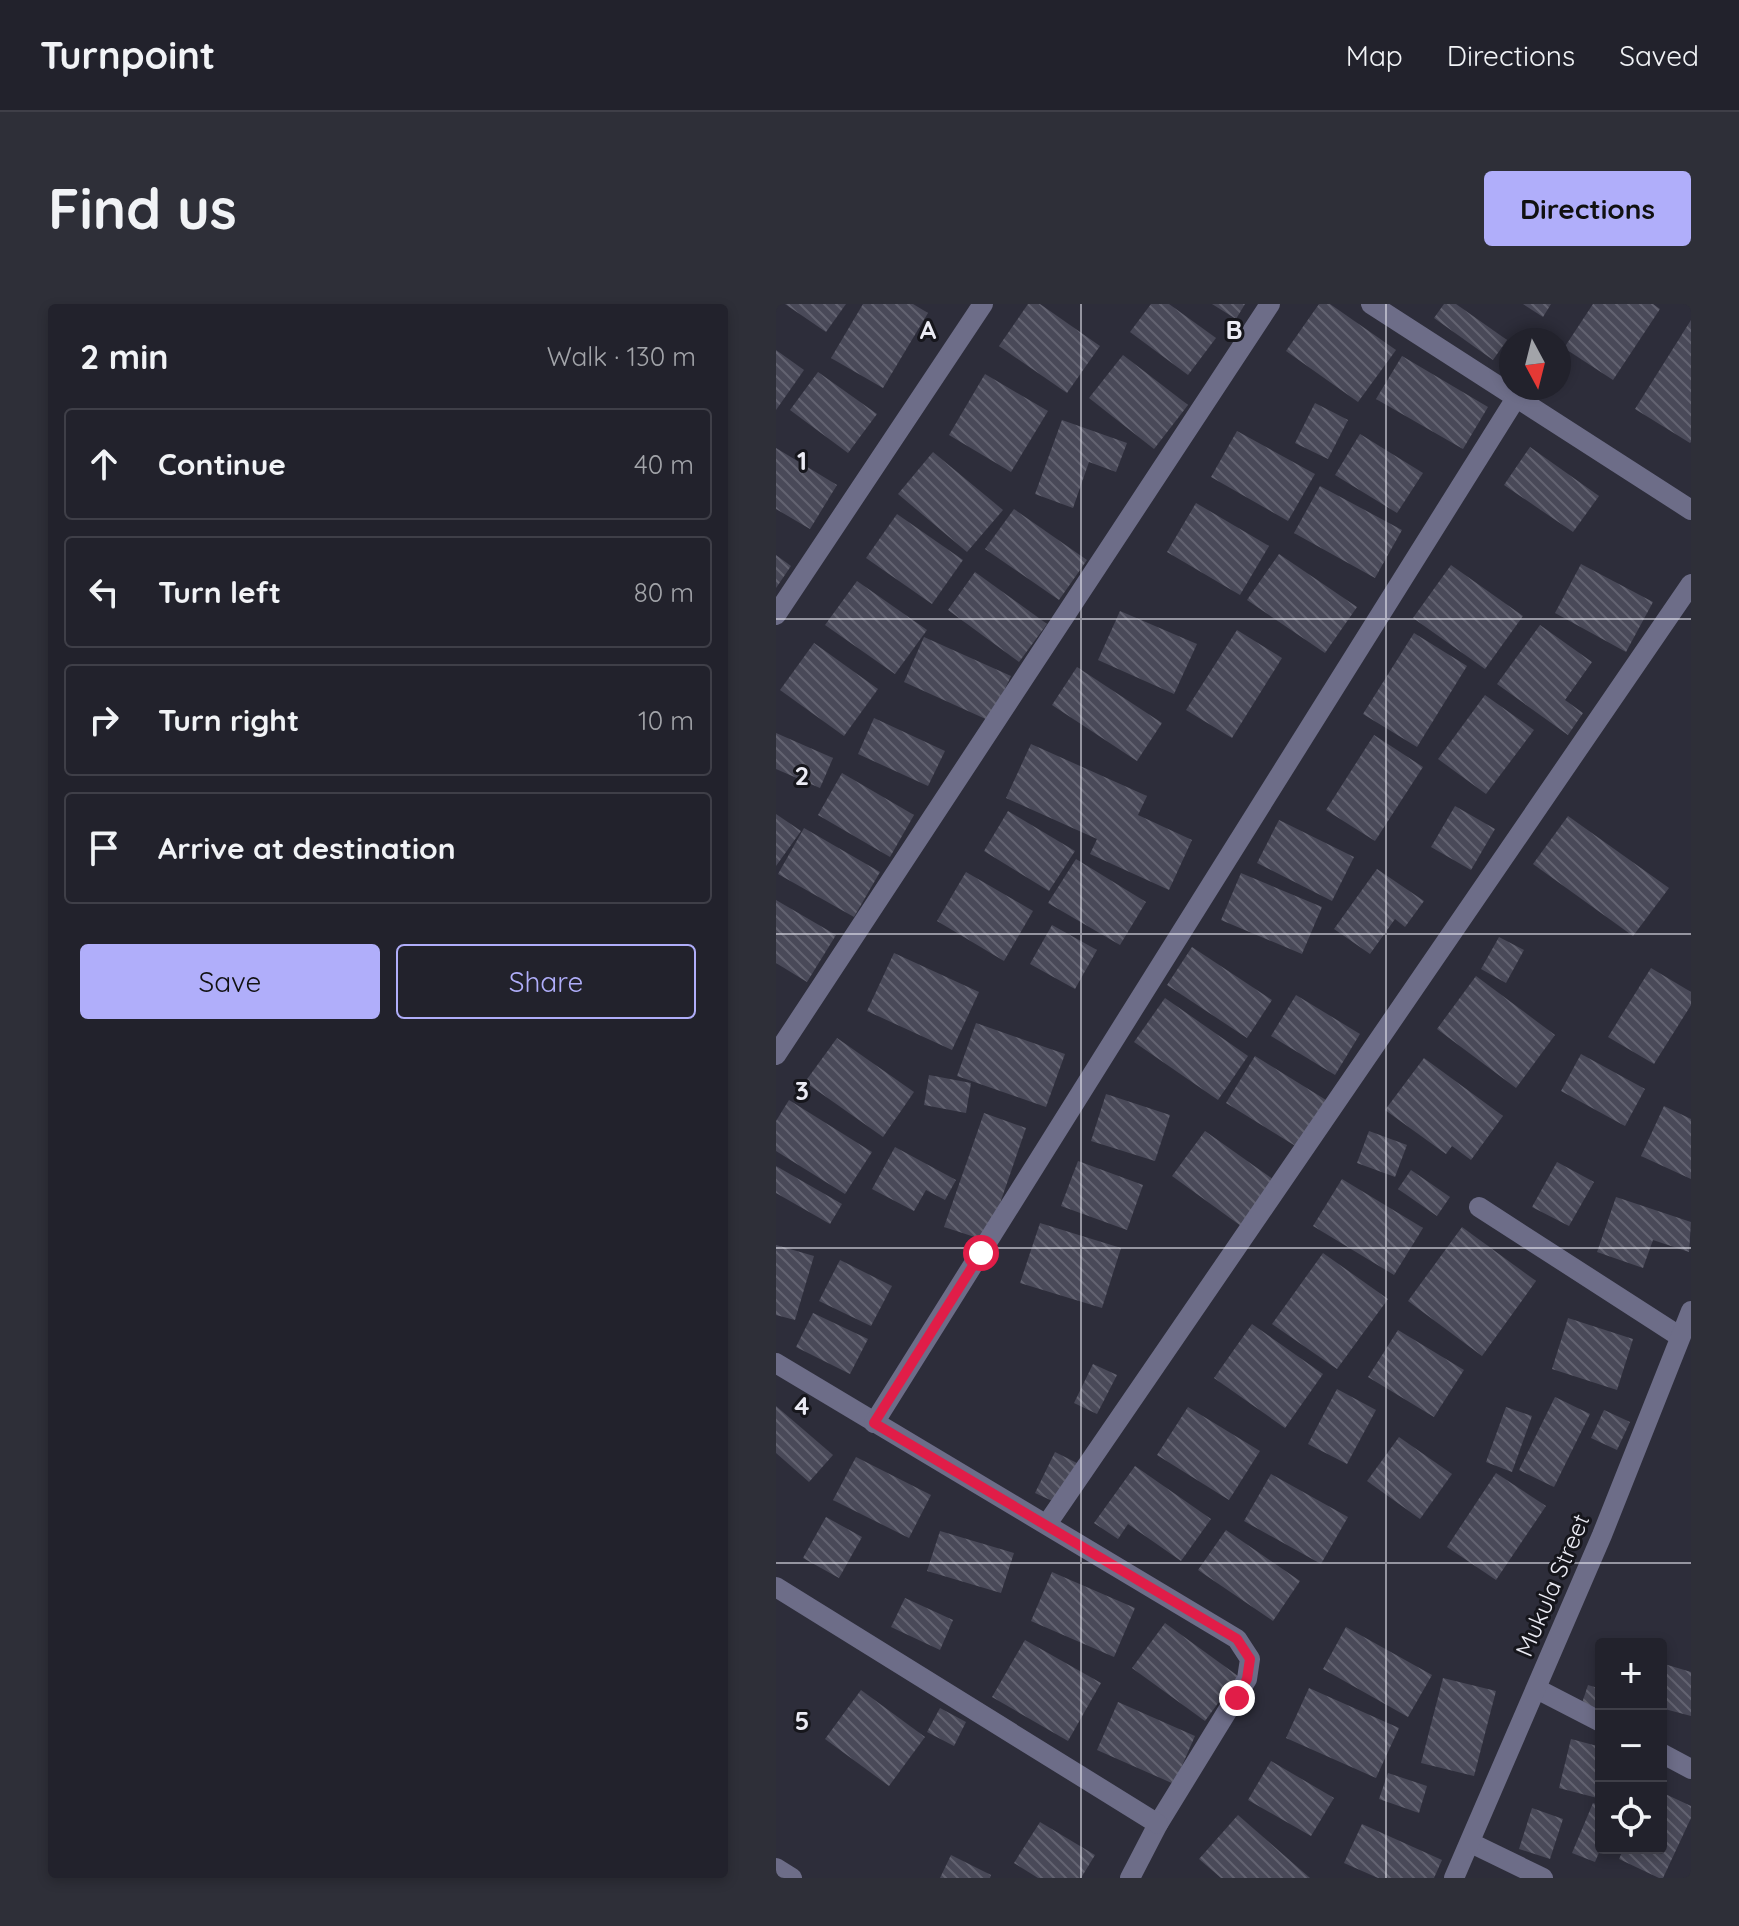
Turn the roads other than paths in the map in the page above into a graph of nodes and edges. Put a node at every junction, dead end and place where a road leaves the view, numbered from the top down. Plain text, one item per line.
1 (983, 304) edge
2 (1270, 304) edge
3 (1371, 304) edge
4 (1399, 312) edge
5 (1499, 386) edge
6 (1515, 400) edge
7 (1519, 400) edge
8 (1691, 510) edge
9 (1691, 584) edge
10 (776, 615) edge
11 (776, 1055) edge
12 (1479, 1207) dead end
13 (1691, 1311) edge
14 (1679, 1336) junction
15 (776, 1363) edge
16 (874, 1423) junction
17 (1047, 1524) junction
18 (776, 1587) edge
19 (1537, 1689) junction
20 (1595, 1719) edge
21 (1667, 1756) edge
22 (1691, 1769) edge
23 (1158, 1824) junction
24 (1471, 1843) junction
25 (776, 1868) edge
26 (792, 1878) edge
27 (1130, 1878) edge
28 (1454, 1878) edge
29 (1543, 1878) edge

1 - 10 street
2 - 11 street
3 - 4 street
4 - 5 street
6 - 16 street
7 - 8 street
9 - 17 street
12 - 14 street
13 - 14 street, Mukula Street
14 - 19 street, Mukula Street
15 - 16 street
16 - 17 street
17 - 23 street
18 - 23 street
19 - 20 street
19 - 24 street, Mukula Street
21 - 22 street
23 - 27 street
24 - 28 street, Mukula Street
24 - 29 street
25 - 26 street

